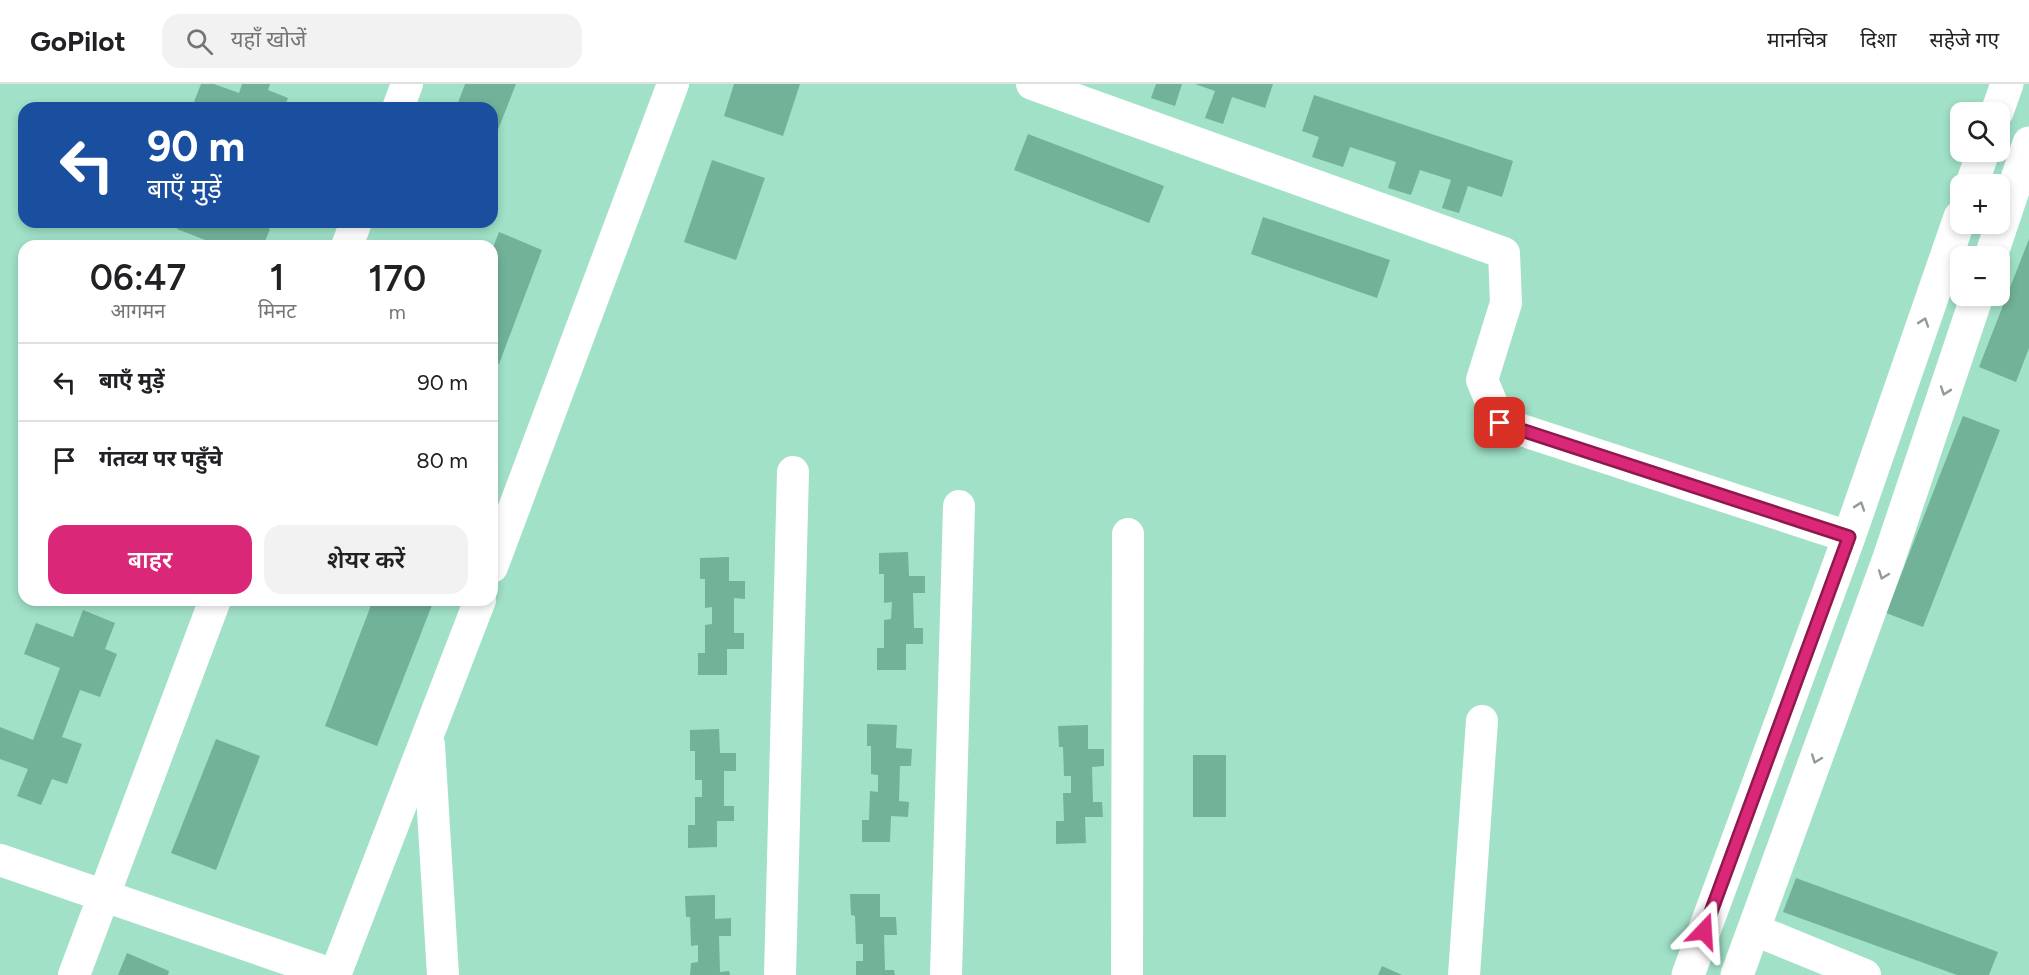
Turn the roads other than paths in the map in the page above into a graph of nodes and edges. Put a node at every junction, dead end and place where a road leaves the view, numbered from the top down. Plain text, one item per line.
1 (407, 84) edge
2 (673, 84) edge
3 (1032, 84) edge
4 (2007, 84) edge
5 (400, 102) edge
6 (2001, 102) edge
7 (2029, 142) edge
8 (1954, 234) edge
9 (1993, 246) edge
10 (1974, 306) edge
11 (793, 472) dead end
12 (959, 506) dead end
13 (1128, 534) dead end
14 (1849, 537) junction
15 (498, 551) edge
16 (213, 606) edge
17 (478, 606) edge
18 (1482, 721) dead end
19 (429, 736) junction
20 (0, 860) edge
21 (104, 897) junction
22 (1755, 930) junction
23 (74, 975) edge
24 (334, 975) edge
25 (443, 975) edge
26 (780, 975) edge
27 (946, 975) edge
28 (1127, 975) edge
29 (1464, 975) edge
30 (1688, 975) edge
31 (1737, 975) edge
32 (1864, 975) edge

1 - 5 street
2 - 15 street
3 - 14 street
4 - 6 street
7 - 9 street
14 -> 8 street
10 -> 22 street
11 - 26 street
12 - 27 street
13 - 28 street
14 - 30 street
16 - 21 street
17 - 19 street
18 - 29 street
19 - 24 street
19 - 25 street
20 - 21 street
21 - 23 street
21 - 24 street
22 - 31 street
22 - 32 street

